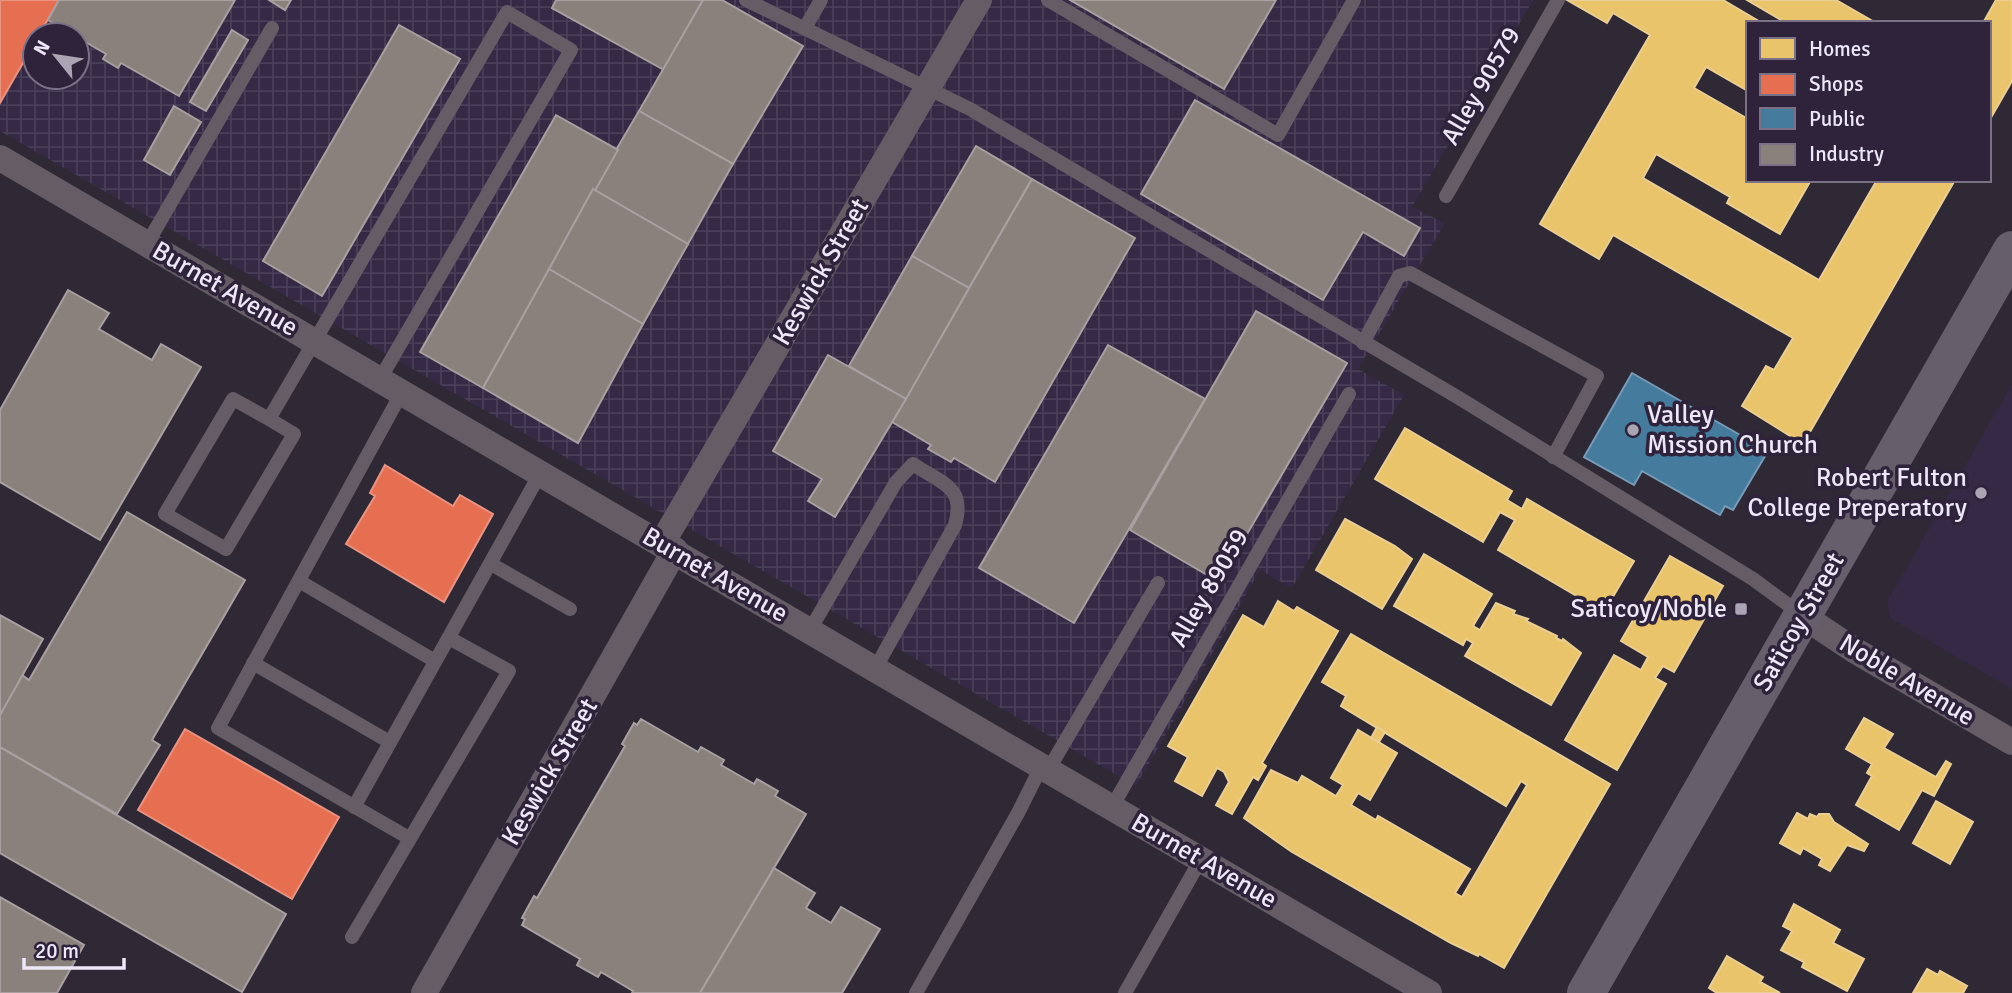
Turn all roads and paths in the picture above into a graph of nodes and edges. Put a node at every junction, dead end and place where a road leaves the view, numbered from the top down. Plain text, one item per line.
1 (746, 0) edge
2 (821, 0) edge
3 (979, 0) edge
4 (1048, 0) edge
5 (1354, 0) edge
6 (1558, 0) edge
7 (272, 28) dead end
8 (805, 28) junction
9 (929, 88) junction
10 (0, 158) edge
11 (1446, 196) dead end
12 (147, 244) junction
13 (2012, 250) edge
14 (315, 341) junction
15 (1363, 343) junction
16 (391, 386) junction
17 (1349, 394) dead end
18 (269, 419) junction
19 (1553, 457) junction
20 (541, 472) junction
21 (668, 547) junction
22 (491, 564) junction
23 (299, 581) junction
24 (1158, 583) dead end
25 (570, 609) dead end
26 (1803, 616) junction
27 (810, 630) junction
28 (449, 638) junction
29 (435, 661) junction
30 (253, 663) junction
31 (875, 669) junction
32 (388, 741) junction
33 (2012, 743) edge
34 (1044, 770) junction
35 (354, 807) junction
36 (1112, 807) junction
37 (409, 838) junction
38 (1201, 859) junction
39 (352, 937) dead end
40 (424, 993) edge
41 (916, 993) edge
42 (1125, 993) edge
43 (1429, 993) edge
44 (1586, 993) edge

1 - 8 lane
2 - 8 lane
3 - 9 street, Keswick Street
4 - 5 lane
6 - 11 lane, Alley 90579
7 - 12 lane
8 - 9 lane
9 - 15 lane
9 - 21 street, Keswick Street
10 - 12 street, Burnet Avenue
12 - 14 street, Burnet Avenue
13 - 26 main road, Saticoy Street
14 - 16 street, Burnet Avenue
14 - 16 lane
14 - 18 lane
15 - 19 lane
15 - 19 lane
16 - 20 street, Burnet Avenue
16 - 23 lane
17 - 36 lane, Alley 89059
18 - 18 lane
19 - 26 lane
20 - 21 street, Burnet Avenue
20 - 22 lane
21 - 27 street, Burnet Avenue
21 - 40 street, Keswick Street
22 - 25 lane
22 - 28 lane
23 - 29 lane
23 - 30 lane
24 - 34 lane
26 - 33 street, Noble Avenue
26 - 44 main road, Saticoy Street
27 - 31 street, Burnet Avenue
27 - 31 lane
28 - 29 lane
28 - 37 lane
29 - 32 lane
30 - 32 lane
30 - 35 lane
31 - 34 street, Burnet Avenue
32 - 35 lane
34 - 36 street, Burnet Avenue
34 - 41 lane
35 - 37 lane
36 - 38 street, Burnet Avenue
37 - 39 lane
38 - 42 lane
38 - 43 street, Burnet Avenue

